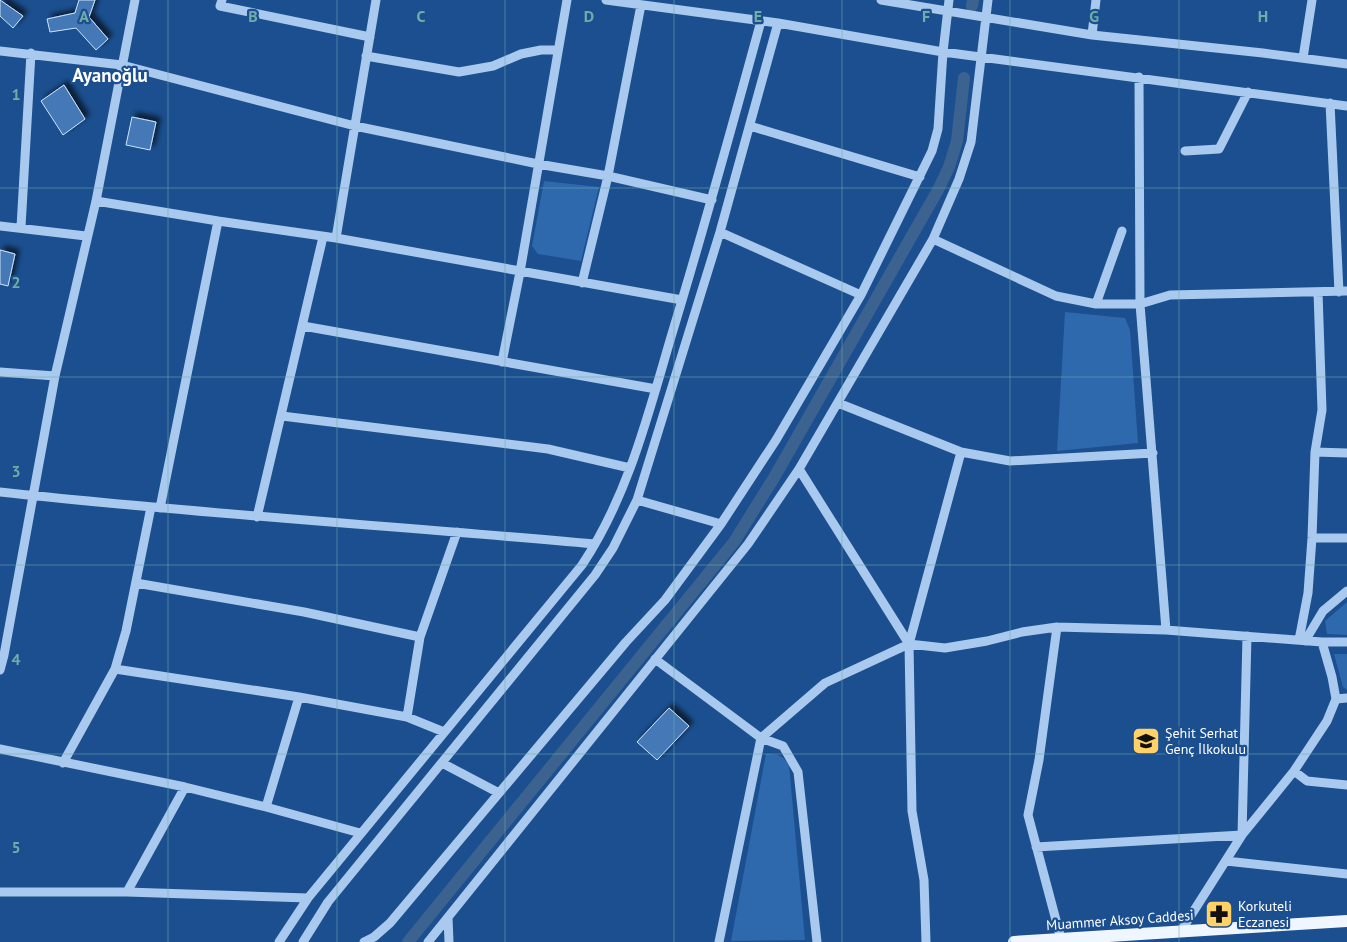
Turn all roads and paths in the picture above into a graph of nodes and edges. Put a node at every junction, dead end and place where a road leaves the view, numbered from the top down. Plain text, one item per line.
1 (135, 0) edge
2 (222, 0) edge
3 (376, 0) edge
4 (567, 0) edge
5 (606, 0) edge
6 (881, 0) edge
7 (949, 0) edge
8 (988, 0) edge
9 (1096, 0) edge
10 (1312, 0) edge
11 (640, 5) junction
12 (948, 12) junction
13 (986, 18) junction
14 (761, 21) junction
15 (778, 24) junction
16 (1092, 35) junction
17 (370, 37) junction
18 (558, 50) junction
19 (0, 51) edge
20 (943, 52) junction
21 (31, 53) junction
22 (366, 56) junction
23 (982, 56) junction
24 (1303, 58) junction
25 (1347, 64) edge
26 (122, 65) junction
27 (1139, 76) junction
28 (1248, 92) junction
29 (1330, 103) junction
30 (1347, 106) edge
31 (355, 126) junction
32 (750, 126) junction
33 (1185, 151) dead end
34 (538, 164) junction
35 (608, 176) junction
36 (920, 177) junction
37 (712, 200) junction
38 (96, 201) junction
39 (218, 221) junction
40 (0, 226) edge
41 (20, 228) junction
42 (1122, 231) dead end
43 (720, 232) junction
44 (86, 236) junction
45 (324, 237) junction
46 (336, 238) junction
47 (933, 239) junction
48 (520, 272) junction
49 (582, 283) junction
50 (1343, 291) edge
51 (1318, 292) junction
52 (861, 295) junction
53 (682, 300) junction
54 (1096, 304) junction
55 (1140, 304) junction
56 (303, 326) junction
57 (502, 362) junction
58 (0, 372) edge
59 (55, 376) junction
60 (656, 389) junction
61 (838, 403) junction
62 (282, 416) junction
63 (962, 452) junction
64 (1315, 452) junction
65 (1153, 453) junction
66 (1347, 453) edge
67 (630, 468) junction
68 (798, 469) junction
69 (0, 492) edge
70 (33, 496) junction
71 (637, 500) junction
72 (155, 508) junction
73 (257, 517) junction
74 (721, 524) junction
75 (456, 532) junction
76 (1312, 538) junction
77 (1347, 538) edge
78 (596, 544) junction
79 (136, 583) junction
80 (1347, 591) edge
81 (1057, 627) junction
82 (1166, 630) junction
83 (1246, 636) junction
84 (420, 637) junction
85 (1302, 641) junction
86 (1322, 642) junction
87 (1347, 642) edge
88 (909, 644) junction
89 (2, 655) edge
90 (655, 659) junction
91 (115, 669) junction
92 (0, 670) edge
93 (299, 697) junction
94 (1347, 698) edge
95 (1336, 699) junction
96 (407, 717) junction
97 (444, 732) junction
98 (761, 738) junction
99 (0, 749) edge
100 (63, 763) junction
101 (442, 763) junction
102 (1294, 771) junction
103 (1347, 785) edge
104 (185, 788) junction
105 (500, 793) junction
106 (266, 807) junction
107 (360, 833) junction
108 (1242, 835) junction
109 (1036, 847) junction
110 (1226, 861) junction
111 (1347, 874) edge
112 (0, 892) edge
113 (127, 892) junction
114 (308, 898) junction
115 (448, 917) junction
116 (1347, 921) edge
117 (1181, 932) junction
118 (1061, 939) junction
119 (279, 942) edge
120 (303, 942) edge
121 (364, 942) edge
122 (428, 942) edge
123 (449, 942) edge
124 (719, 942) edge
125 (817, 942) edge
126 (926, 942) edge
127 (1014, 942) edge

1 - 26 street
2 - 17 street
3 - 17 street
4 - 18 street
5 - 11 street
6 - 12 street
7 - 12 street
8 - 13 street
9 - 16 street
10 - 24 street
11 - 14 street
11 - 35 street
12 - 13 street
12 - 20 street
13 - 16 street
13 - 23 street
14 - 15 street
14 - 37 street
15 - 20 street
15 - 32 street
16 - 24 street
17 - 22 street
18 - 22 street
18 - 34 street
19 - 21 street
20 - 23 street
20 - 36 street
21 - 26 street
21 - 41 street
22 - 31 street
23 - 27 street
23 - 47 street
24 - 25 street
26 - 31 street
26 - 38 street
27 - 28 street
27 - 55 street
28 - 29 street
28 - 33 street
29 - 30 street
29 - 50 street
31 - 34 street
31 - 46 street
32 - 36 street
32 - 43 street
34 - 35 street
34 - 48 street
35 - 37 street
35 - 49 street
36 - 52 street
37 - 53 street
38 - 39 street
38 - 44 street
39 - 45 street
39 - 72 street
40 - 41 street
41 - 44 street
42 - 54 street
43 - 52 street
43 - 71 street
44 - 59 street
45 - 46 street
45 - 56 street
46 - 48 street
47 - 54 street
47 - 61 street
48 - 49 street
48 - 57 street
49 - 53 street
50 - 51 street
51 - 55 street
51 - 64 street
52 - 74 street
53 - 60 street
54 - 55 street
55 - 65 street
56 - 57 street
56 - 62 street
57 - 60 street
58 - 59 street
59 - 70 street
60 - 67 street
61 - 63 street
61 - 68 street
62 - 67 street
62 - 73 street
63 - 65 street
63 - 88 street
64 - 66 street
64 - 76 street
65 - 82 street
67 - 78 street
68 - 88 street
68 - 90 street
69 - 70 street
70 - 72 street
70 - 89 street
71 - 74 street
71 - 101 street
72 - 73 street
72 - 79 street
73 - 75 street
74 - 105 street
75 - 78 street
75 - 84 street
76 - 77 street
76 - 85 street
78 - 97 street
79 - 84 street
79 - 91 street
80 - 85 street
81 - 82 street
81 - 88 street
81 - 109 street
82 - 83 street
83 - 85 street
83 - 108 street
84 - 96 street
85 - 86 street
86 - 87 street
86 - 95 street
88 - 98 street
88 - 126 street
89 - 92 street
90 - 98 street
90 - 115 street
91 - 93 street
91 - 100 street
93 - 96 street
93 - 106 street
94 - 95 street
95 - 102 street
96 - 97 street
97 - 107 street
98 - 124 street
98 - 125 street
99 - 100 street
100 - 104 street
101 - 105 street
101 - 120 street
102 - 103 street
102 - 108 street
104 - 106 street
104 - 113 street
105 - 121 street
106 - 107 street
107 - 114 street
108 - 109 street
108 - 110 street
109 - 118 street
110 - 111 street
110 - 117 street
112 - 113 street
113 - 114 street
114 - 119 street
115 - 122 street
115 - 123 street
116 - 117 main road, Muammer Aksoy Caddesi
117 - 118 main road, Muammer Aksoy Caddesi
118 - 127 main road, Muammer Aksoy Caddesi

